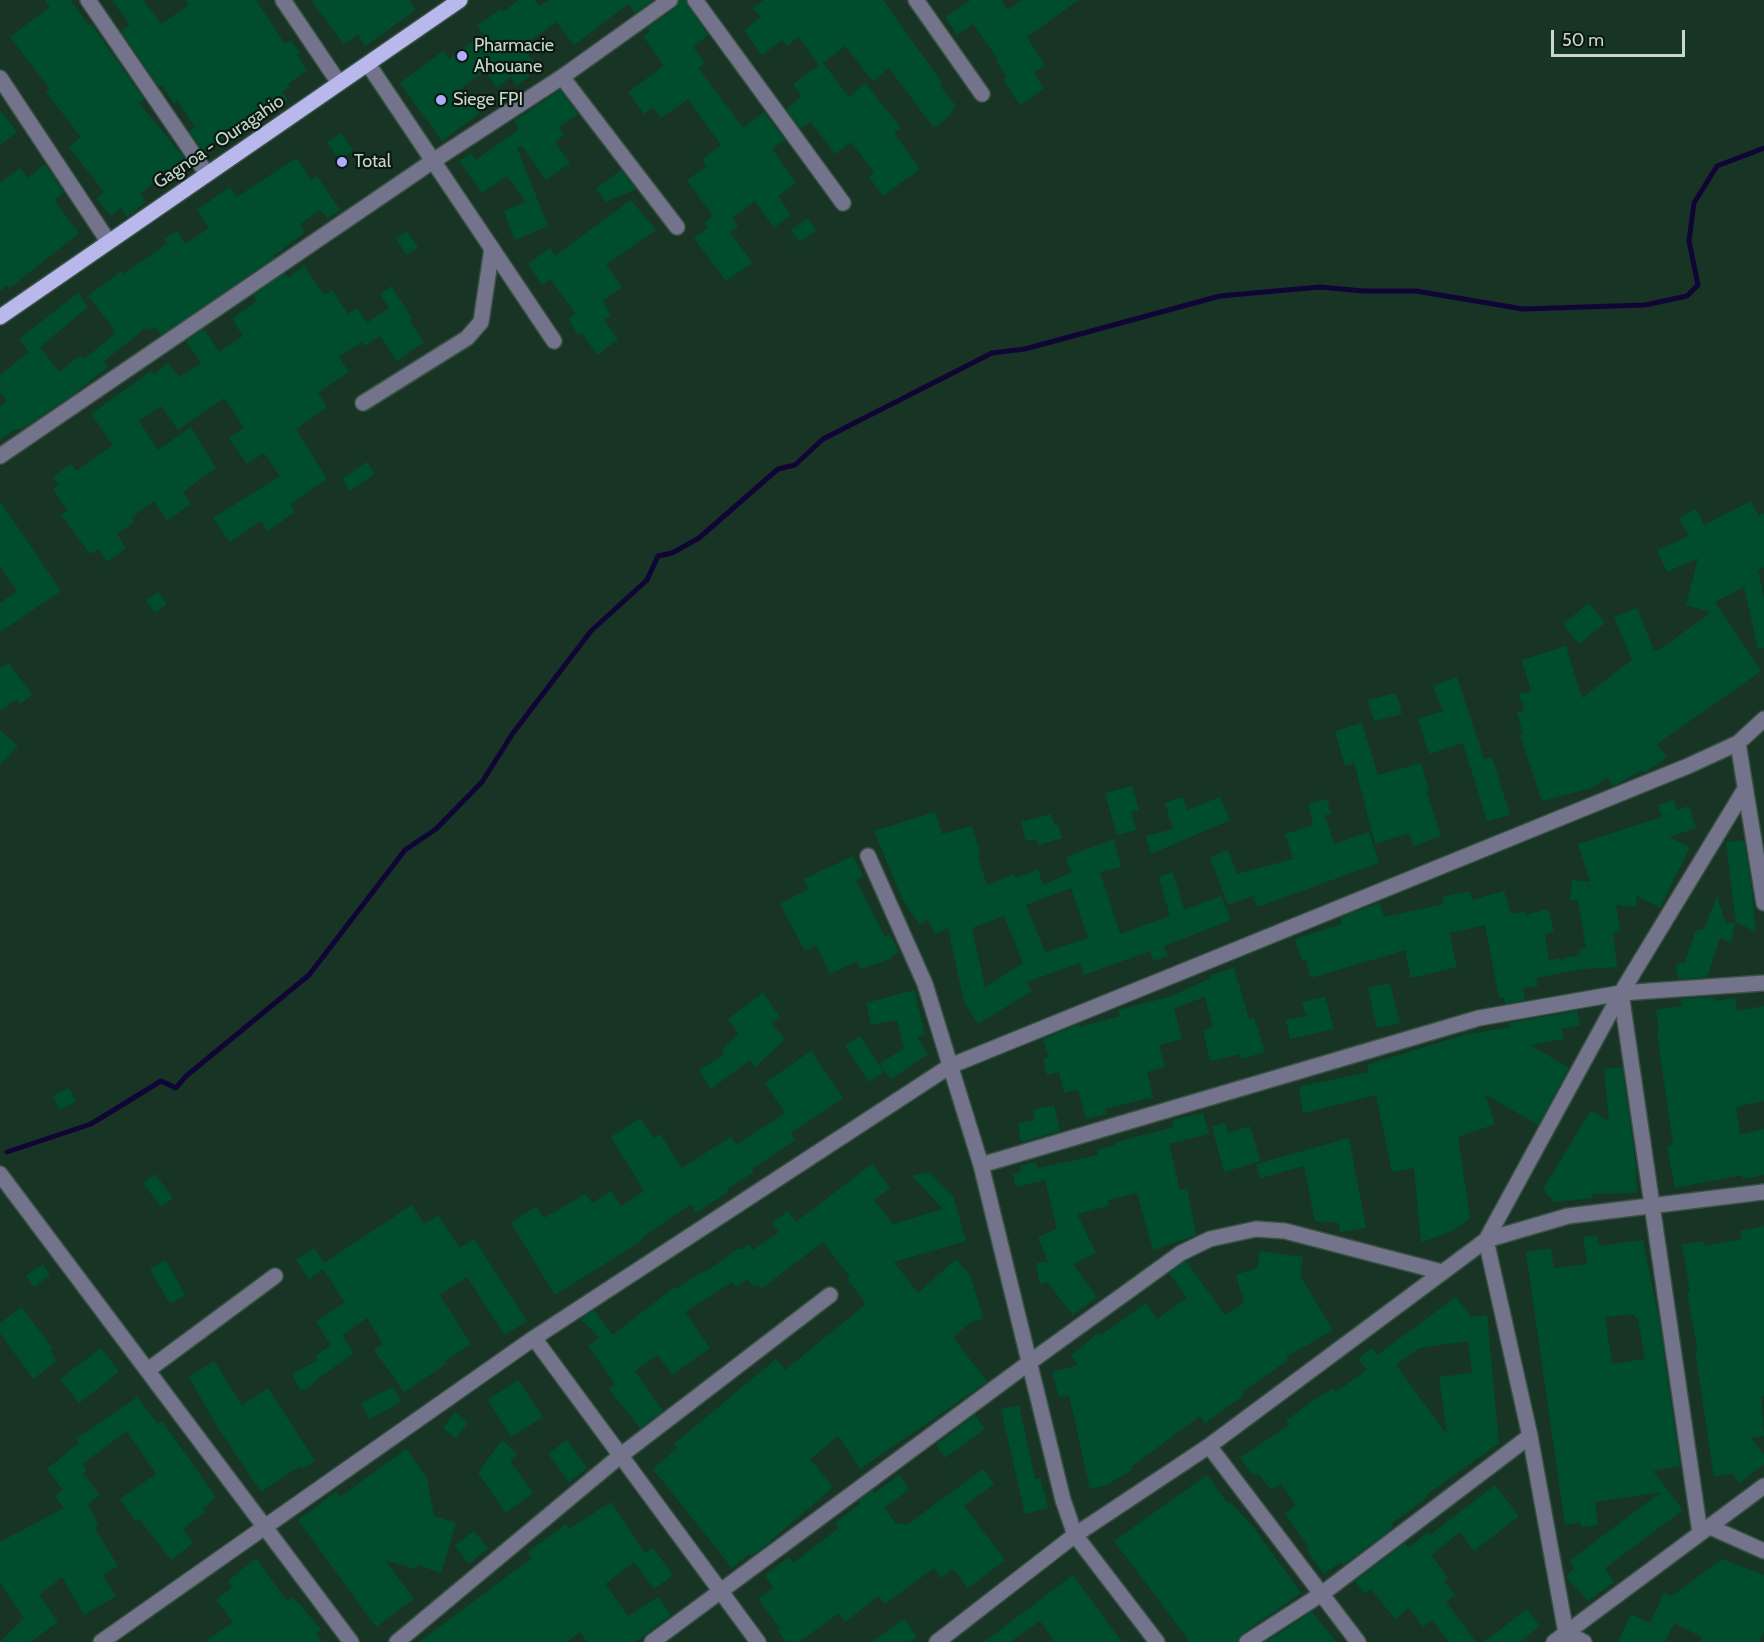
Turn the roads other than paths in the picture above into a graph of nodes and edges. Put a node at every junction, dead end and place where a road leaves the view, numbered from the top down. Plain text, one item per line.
1 (88, 0) edge
2 (283, 0) edge
3 (460, 0) edge
4 (670, 0) edge
5 (695, 0) edge
6 (916, 0) edge
7 (368, 64) junction
8 (562, 77) junction
9 (0, 78) edge
10 (339, 83) junction
11 (982, 94) dead end
12 (433, 161) junction
13 (207, 174) junction
14 (843, 203) dead end
15 (677, 227) dead end
16 (108, 241) junction
17 (492, 248) junction
18 (0, 317) edge
19 (555, 341) dead end
20 (363, 403) dead end
21 (0, 456) edge
22 (1764, 719) edge
23 (1738, 743) junction
24 (1745, 789) junction
25 (868, 856) dead end
26 (1764, 903) edge
27 (1764, 983) edge
28 (1621, 993) junction
29 (950, 1065) junction
30 (981, 1165) junction
31 (0, 1174) edge
32 (1764, 1191) edge
33 (1654, 1206) junction
34 (1486, 1240) junction
35 (1442, 1272) junction
36 (275, 1276) dead end
37 (830, 1295) dead end
38 (534, 1338) junction
39 (1030, 1362) junction
40 (148, 1370) junction
41 (1530, 1436) junction
42 (1209, 1446) junction
43 (621, 1456) junction
44 (1764, 1486) edge
45 (264, 1526) junction
46 (1705, 1530) junction
47 (1075, 1535) junction
48 (1764, 1551) edge
49 (720, 1591) junction
50 (1323, 1593) junction
51 (1560, 1638) edge
52 (101, 1642) edge
53 (351, 1642) edge
54 (397, 1642) edge
55 (652, 1642) edge
56 (758, 1642) edge
57 (937, 1642) edge
58 (1157, 1642) edge
59 (1247, 1642) edge
60 (1358, 1642) edge
61 (1584, 1642) edge

1 - 13 street
2 - 10 street
3 - 7 main road, Gagnoa - Ouragahio
4 - 8 street
5 - 14 street
6 - 11 street
7 - 10 main road, Gagnoa - Ouragahio
7 - 12 street
8 - 12 street
8 - 15 street
9 - 16 street
10 - 13 main road, Gagnoa - Ouragahio
12 - 17 street
12 - 21 street
13 - 16 main road, Gagnoa - Ouragahio
16 - 18 main road, Gagnoa - Ouragahio
17 - 19 street
17 - 20 street
22 - 23 street
23 - 24 street
23 - 29 street
24 - 26 street
24 - 28 street
25 - 29 street
27 - 28 street
28 - 30 street
28 - 33 street
28 - 34 street
29 - 30 street
29 - 38 street
30 - 39 street
31 - 40 street
32 - 33 street
33 - 34 street
33 - 46 street
34 - 35 street
34 - 41 street
35 - 39 street
35 - 42 street
36 - 40 street
37 - 43 street
38 - 43 street
38 - 45 street
39 - 47 street
39 - 49 street
40 - 45 street
41 - 50 street
41 - 51 street
42 - 47 street
42 - 50 street
43 - 49 street
43 - 54 street
44 - 46 street
45 - 52 street
45 - 53 street
46 - 48 street
46 - 51 street
47 - 57 street
47 - 58 street
49 - 55 street
49 - 56 street
50 - 59 street
50 - 60 street
51 - 61 street

